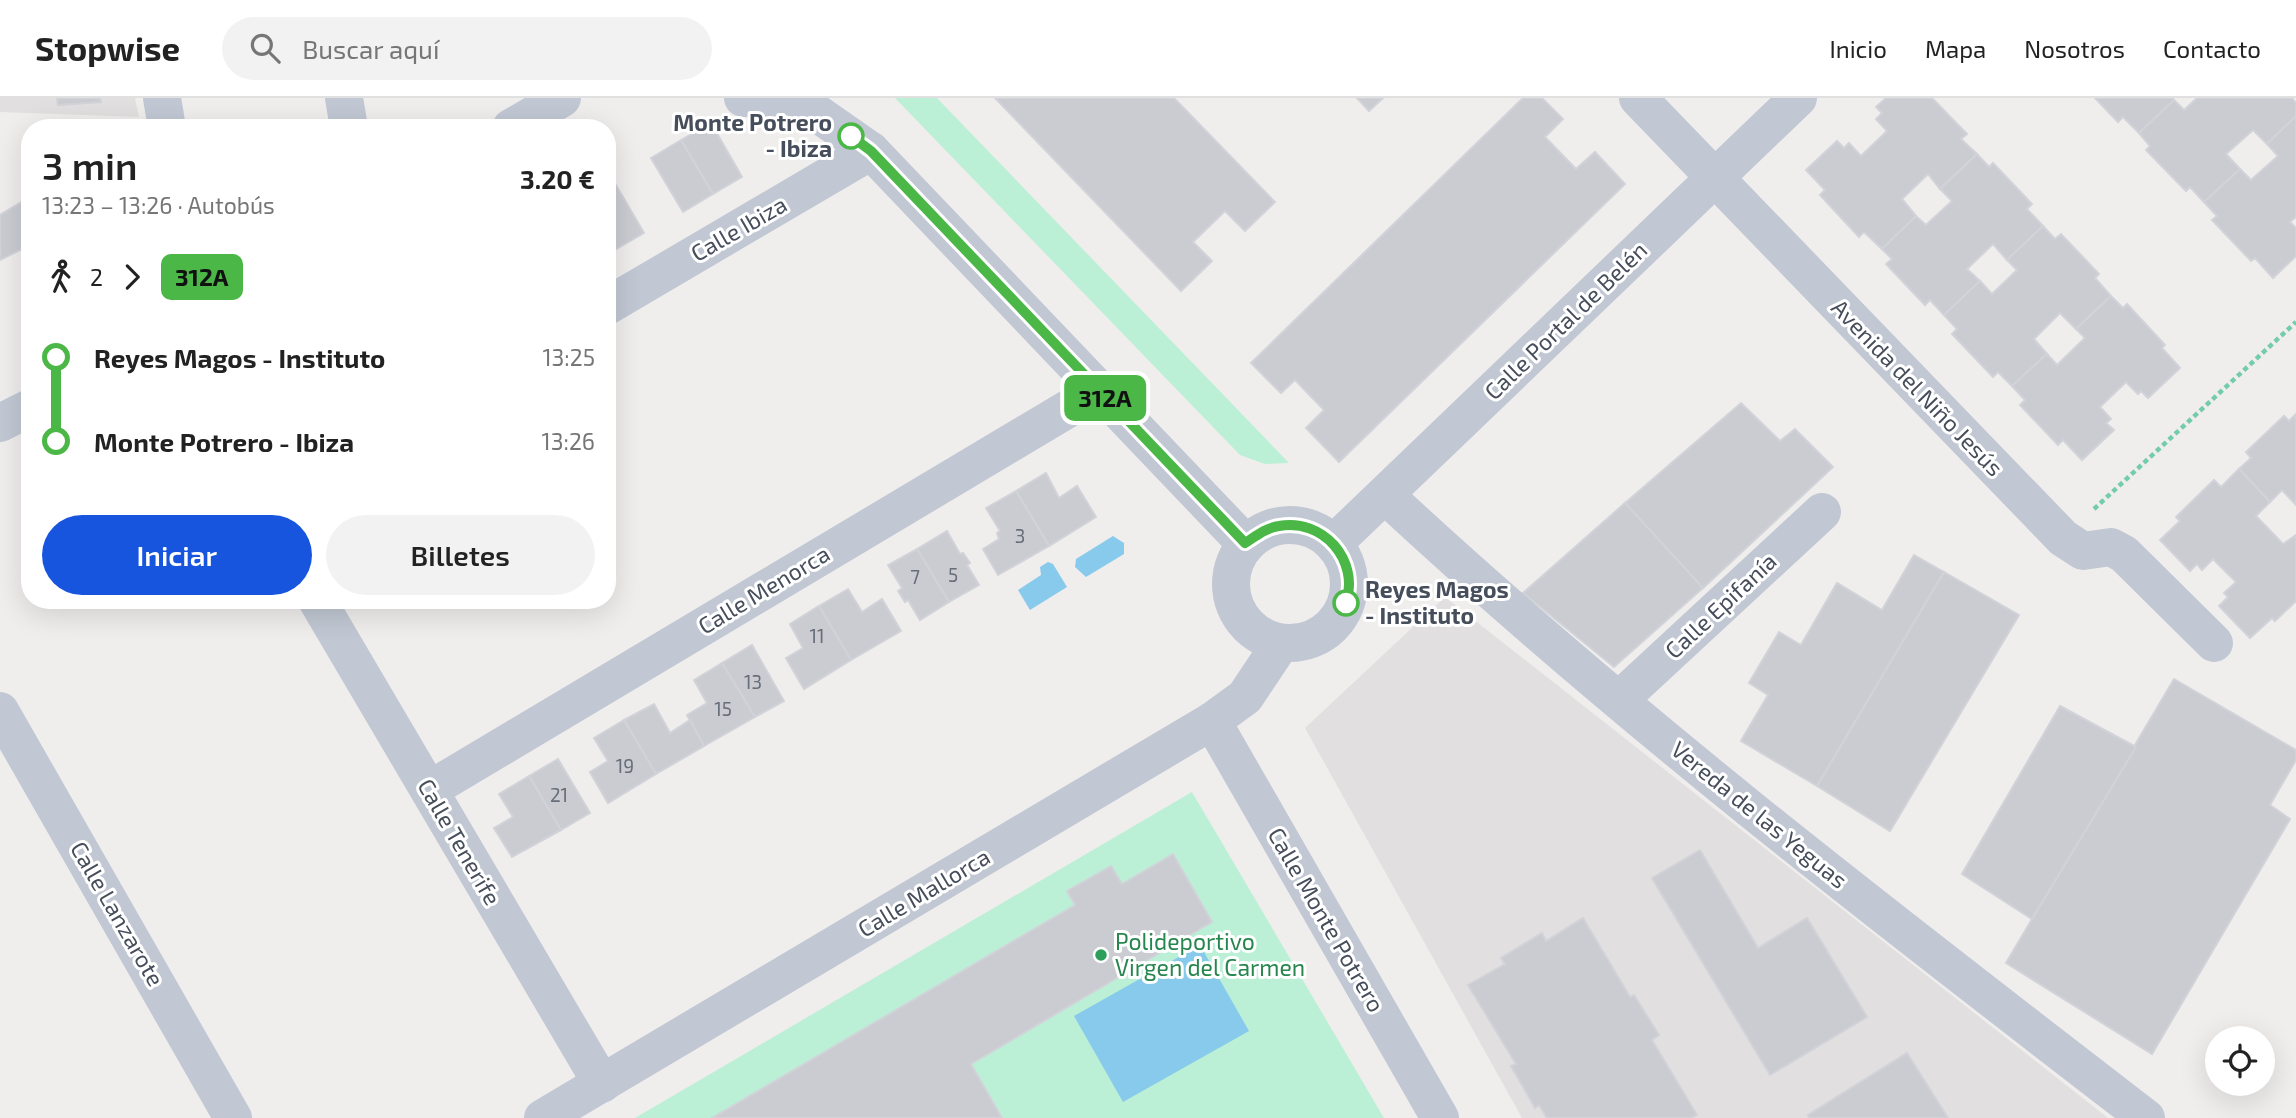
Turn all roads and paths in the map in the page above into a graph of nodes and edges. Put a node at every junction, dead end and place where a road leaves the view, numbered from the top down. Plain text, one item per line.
1 (162, 98) edge
2 (344, 98) edge
3 (562, 98) edge
4 (743, 98) edge
5 (773, 98) edge
6 (795, 98) edge
7 (836, 98) edge
8 (1638, 98) edge
9 (1798, 98) edge
10 (166, 119) edge
11 (348, 119) edge
12 (526, 119) edge
13 (871, 151) junction
14 (1714, 178) junction
15 (616, 301) edge
16 (2296, 322) edge
17 (1098, 391) junction
18 (21, 412) edge
19 (0, 423) edge
20 (1385, 495) junction
21 (1822, 512) dead end
22 (2063, 538) junction
23 (1245, 543) junction
24 (1334, 543) junction
25 (322, 609) edge
26 (1281, 643) junction
27 (2214, 643) dead end
28 (1619, 700) junction
29 (0, 711) edge
30 (1212, 721) junction
31 (429, 790) junction
32 (602, 1084) junction
33 (233, 1118) edge
34 (543, 1118) edge
35 (1440, 1118) edge
36 (2146, 1118) edge

1 - 10 street
2 - 11 street
3 - 12 street
4 - 5 street
6 - 13 street
7 - 13 street
8 - 14 street, Avenida del Niño Jesús
9 - 14 street, Calle Portal de Belén
13 - 15 street, Calle Ibiza
13 - 17 street
14 - 20 street, Calle Portal de Belén
14 - 22 street, Avenida del Niño Jesús
16 - 22 path
17 - 23 street
17 - 31 street, Calle Menorca
18 - 19 street
20 - 24 street, Calle Portal de Belén
20 - 28 street, Vereda de las Yeguas
21 - 28 street, Calle Epifanía
22 - 27 street, Avenida del Niño Jesús
23 - 24 street
23 - 26 street
24 - 26 street
25 - 31 street, Calle Tenerife
26 - 30 street, Calle Mallorca
28 - 36 street, Vereda de las Yeguas
29 - 33 street, Calle Lanzarote
30 - 32 street, Calle Mallorca
30 - 35 street, Calle Monte Potrero
31 - 32 street, Calle Tenerife
32 - 34 street, Calle Mallorca

